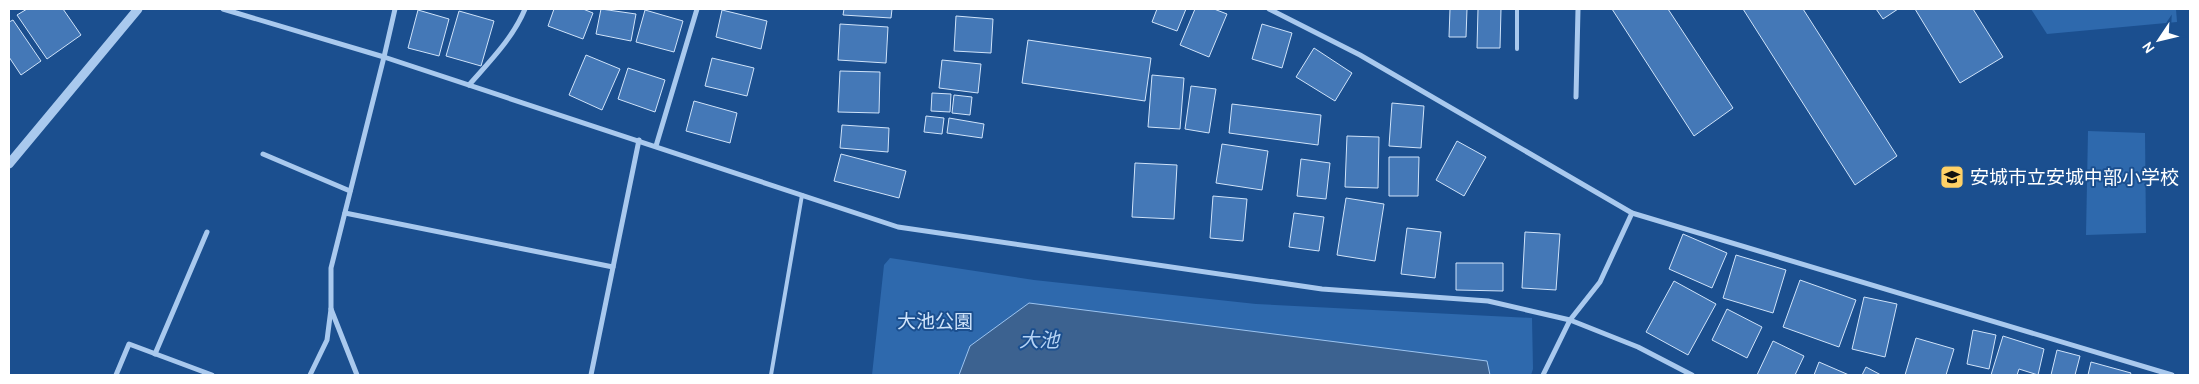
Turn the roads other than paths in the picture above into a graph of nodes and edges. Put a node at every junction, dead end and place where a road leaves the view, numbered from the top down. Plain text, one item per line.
1 (138, 9) edge
2 (222, 9) edge
3 (394, 9) edge
4 (525, 9) edge
5 (697, 9) edge
6 (1269, 9) edge
7 (1517, 9) edge
8 (1578, 9) edge
9 (1517, 49) dead end
10 (384, 57) junction
11 (469, 85) junction
12 (1576, 97) dead end
13 (639, 140) junction
14 (656, 146) junction
15 (262, 154) dead end
16 (9, 164) edge
17 (350, 191) junction
18 (802, 195) junction
19 (345, 213) junction
20 (1632, 213) junction
21 (207, 232) dead end
22 (613, 267) junction
23 (331, 309) junction
24 (1570, 320) junction
25 (155, 354) junction
26 (116, 375) edge
27 (212, 375) edge
28 (310, 375) edge
29 (357, 375) edge
30 (591, 375) edge
31 (771, 375) edge
32 (1543, 375) edge
33 (1692, 375) edge
34 (2172, 375) edge

1 - 16 street
2 - 10 street
3 - 10 street
4 - 11 street
5 - 14 street
6 - 20 street
7 - 9 lane
8 - 12 street
10 - 11 street
10 - 17 street
11 - 13 street
13 - 14 street
13 - 22 street
14 - 18 street
15 - 17 street
17 - 19 street
18 - 24 street
18 - 31 lane
19 - 22 street
19 - 23 street
20 - 24 street
20 - 34 street
21 - 25 street
22 - 30 street
23 - 28 street
23 - 29 street
24 - 32 street
24 - 33 street
25 - 26 street
25 - 27 street

